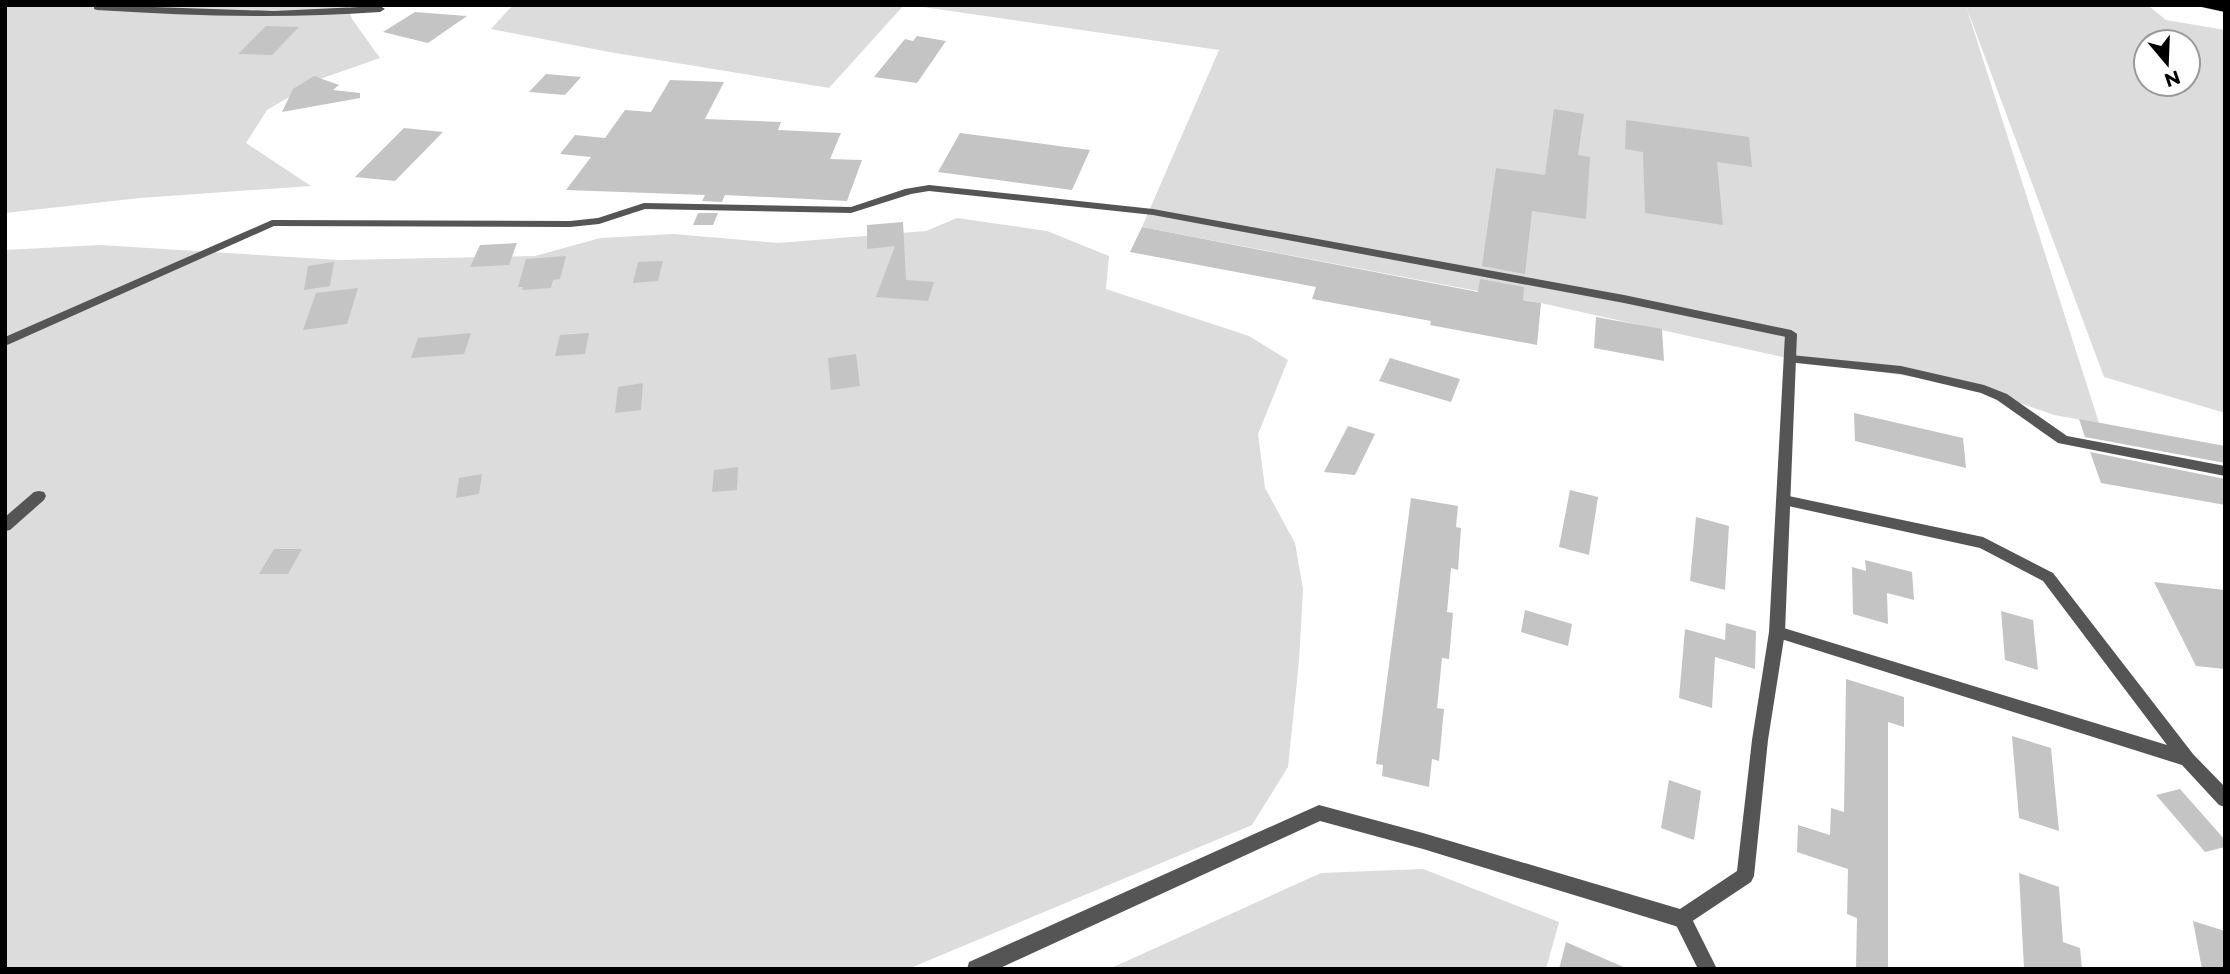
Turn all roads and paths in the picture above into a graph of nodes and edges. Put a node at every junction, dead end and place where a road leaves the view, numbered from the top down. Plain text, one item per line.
1 (2206, 5) edge
2 (95, 6) edge
3 (380, 9) dead end
4 (2225, 9) edge
5 (5, 342) edge
6 (1791, 359) junction
7 (2225, 471) edge
8 (39, 496) dead end
9 (1784, 500) junction
10 (5, 526) edge
11 (1777, 632) junction
12 (2187, 759) junction
13 (2225, 799) edge
14 (1682, 919) junction
15 (976, 969) edge
16 (1708, 969) edge

1 - 4 main road
2 - 3 street
5 - 6 street
6 - 7 street
6 - 9 street
8 - 10 street
9 - 11 street
9 - 12 street
11 - 12 street
11 - 14 street
12 - 13 street
14 - 15 street
14 - 16 street

